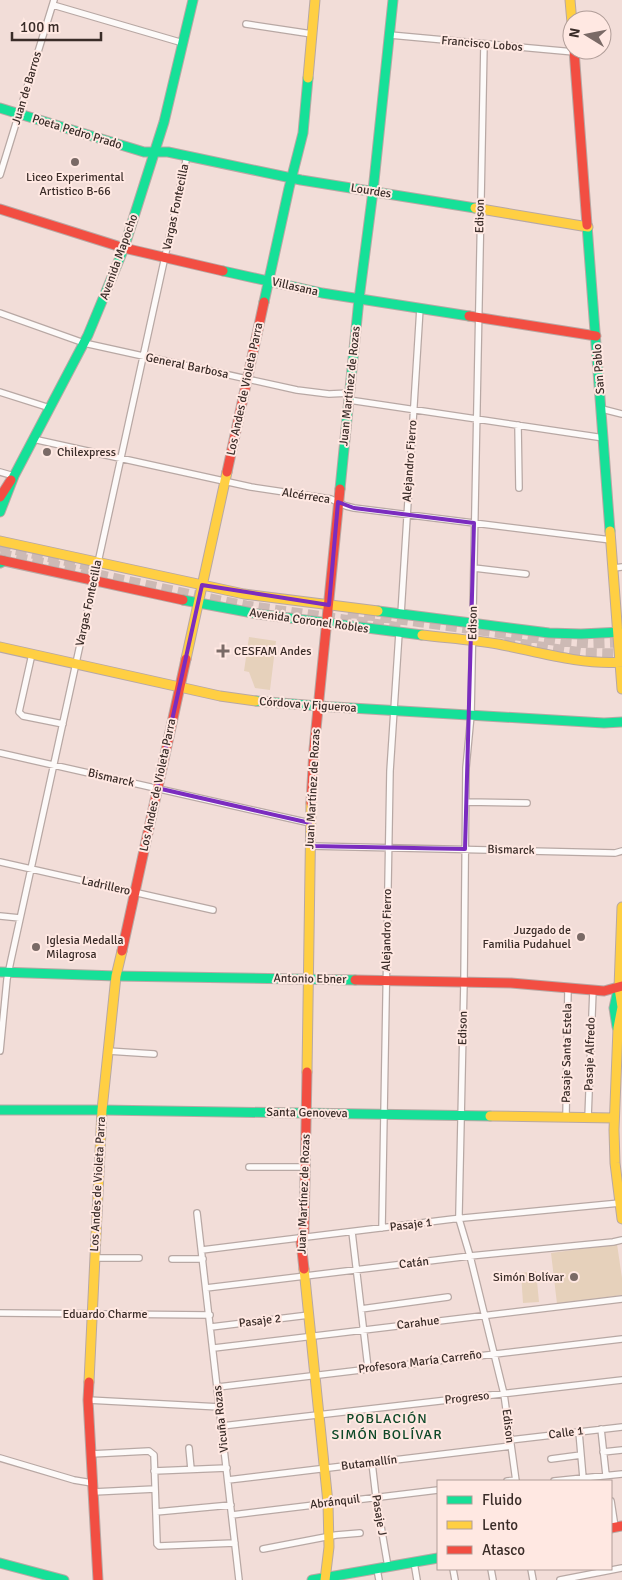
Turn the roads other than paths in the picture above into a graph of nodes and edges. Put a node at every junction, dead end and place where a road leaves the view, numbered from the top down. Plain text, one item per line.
1 (193, 0) edge
2 (315, 0) edge
3 (393, 0) edge
4 (54, 2) edge
5 (246, 24) dead end
6 (312, 34) junction
7 (390, 35) junction
8 (183, 43) junction
9 (484, 44) junction
10 (562, 50) edge
11 (575, 60) edge
12 (0, 108) edge
13 (19, 114) junction
14 (154, 152) junction
15 (187, 156) junction
16 (0, 175) edge
17 (292, 178) junction
18 (373, 191) junction
19 (0, 209) edge
20 (480, 209) junction
21 (588, 227) junction
22 (124, 248) junction
23 (166, 258) junction
24 (269, 281) junction
25 (359, 299) junction
26 (420, 308) junction
27 (0, 313) edge
28 (478, 317) junction
29 (596, 336) junction
30 (84, 343) junction
31 (144, 356) junction
32 (248, 379) junction
33 (0, 392) edge
34 (349, 397) junction
35 (50, 408) junction
36 (602, 409) junction
37 (413, 410) junction
38 (622, 414) edge
39 (476, 419) junction
40 (518, 425) junction
41 (604, 438) junction
42 (33, 439) junction
43 (121, 459) junction
44 (0, 472) edge
45 (14, 476) junction
46 (225, 481) junction
47 (519, 488) dead end
48 (0, 497) edge
49 (338, 502) junction
50 (0, 512) edge
51 (407, 515) junction
52 (474, 523) junction
53 (611, 540) junction
54 (0, 541) edge
55 (1, 561) edge
56 (98, 562) junction
57 (474, 568) junction
58 (618, 568) edge
59 (526, 574) dead end
60 (94, 580) junction
61 (202, 585) junction
62 (616, 598) junction
63 (198, 603) junction
64 (329, 605) junction
65 (622, 608) edge
66 (400, 614) junction
67 (326, 623) junction
68 (473, 624) junction
69 (399, 633) junction
70 (620, 633) edge
71 (472, 642) junction
72 (0, 647) edge
73 (32, 654) junction
74 (621, 662) edge
75 (76, 664) junction
76 (180, 687) junction
77 (622, 689) edge
78 (318, 706) junction
79 (393, 710) junction
80 (471, 715) junction
81 (622, 722) edge
82 (63, 724) junction
83 (0, 753) edge
84 (54, 765) junction
85 (158, 788) junction
86 (466, 802) junction
87 (527, 803) dead end
88 (310, 823) junction
89 (310, 846) junction
90 (388, 848) junction
91 (465, 849) junction
92 (622, 851) edge
93 (0, 862) edge
94 (31, 869) junction
95 (134, 893) junction
96 (622, 907) edge
97 (213, 910) dead end
98 (0, 916) edge
99 (20, 918) junction
100 (4, 972) edge
101 (116, 976) junction
102 (309, 979) junction
103 (386, 980) junction
104 (464, 982) junction
105 (621, 987) edge
106 (568, 988) junction
107 (593, 990) junction
108 (0, 1051) edge
109 (108, 1051) junction
110 (154, 1054) dead end
111 (0, 1110) edge
112 (102, 1110) junction
113 (306, 1113) junction
114 (384, 1114) junction
115 (461, 1116) junction
116 (566, 1117) junction
117 (588, 1118) junction
118 (618, 1118) edge
119 (249, 1166) dead end
120 (305, 1167) junction
121 (620, 1203) junction
122 (197, 1213) dead end
123 (459, 1219) junction
124 (622, 1219) edge
125 (382, 1228) junction
126 (352, 1232) junction
127 (302, 1238) junction
128 (622, 1240) edge
129 (202, 1250) junction
130 (470, 1256) junction
131 (95, 1258) junction
132 (140, 1258) dead end
133 (172, 1259) dead end
134 (203, 1259) junction
135 (356, 1270) junction
136 (304, 1276) junction
137 (206, 1288) junction
138 (448, 1298) dead end
139 (622, 1299) edge
140 (361, 1309) junction
141 (0, 1314) edge
142 (92, 1314) junction
143 (309, 1314) junction
144 (485, 1314) junction
145 (210, 1315) junction
146 (211, 1327) junction
147 (364, 1329) junction
148 (311, 1336) junction
149 (622, 1339) edge
150 (214, 1348) junction
151 (495, 1353) junction
152 (368, 1368) junction
153 (316, 1375) junction
154 (622, 1380) edge
155 (218, 1387) junction
156 (504, 1394) junction
157 (88, 1400) junction
158 (220, 1408) junction
159 (319, 1415) junction
160 (222, 1426) junction
161 (622, 1427) edge
162 (601, 1429) junction
163 (578, 1432) junction
164 (510, 1443) junction
165 (189, 1448) dead end
166 (622, 1450) edge
167 (603, 1452) junction
168 (91, 1454) junction
169 (581, 1455) junction
170 (0, 1458) edge
171 (551, 1459) dead end
172 (372, 1463) junction
173 (227, 1468) junction
174 (324, 1468) junction
175 (191, 1469) junction
176 (154, 1471) junction
177 (622, 1474) edge
178 (606, 1475) junction
179 (583, 1478) junction
180 (228, 1480) junction
181 (516, 1480) edge
182 (564, 1480) edge
183 (93, 1487) junction
184 (155, 1489) junction
185 (437, 1490) edge
186 (376, 1498) junction
187 (328, 1503) junction
188 (231, 1505) junction
189 (612, 1506) edge
190 (156, 1512) junction
191 (232, 1515) junction
192 (616, 1527) edge
193 (360, 1533) dead end
194 (329, 1536) junction
195 (235, 1543) junction
196 (263, 1549) dead end
197 (437, 1558) edge
198 (414, 1562) junction
199 (0, 1563) edge
200 (388, 1567) junction
201 (377, 1568) junction
202 (612, 1570) edge
203 (325, 1579) edge
204 (64, 1580) edge
205 (98, 1580) edge
206 (239, 1580) edge
207 (312, 1580) edge
208 (379, 1580) edge
209 (417, 1580) edge
210 (560, 1580) edge

1 - 8 street, Avenida Mapocho
2 - 6 street, Los Andes de Violeta Parra
3 - 7 street, Juan Martínez de Rozas
4 - 8 street
4 - 13 street, Juan de Barros
5 - 6 street
6 - 17 street, Los Andes de Violeta Parra
7 - 9 street, Francisco Lobos
7 - 18 street, Juan Martínez de Rozas
8 - 14 street, Avenida Mapocho
9 - 10 street, Francisco Lobos
9 - 20 street, Edison
11 - 21 street, San Pablo
12 - 13 street, Poeta Pedro Prado
13 - 14 street, Poeta Pedro Prado
13 - 16 street, Juan de Barros
14 - 15 street, Lourdes
14 - 22 street, Avenida Mapocho
15 - 17 street, Lourdes
15 - 23 street, Vargas Fontecilla
17 - 18 street, Lourdes
17 - 24 street, Los Andes de Violeta Parra
18 - 20 street, Lourdes
18 - 25 street, Juan Martínez de Rozas
19 - 22 street, Villasana
20 - 21 street, Lourdes
20 - 28 street, Edison
21 - 29 street, San Pablo
22 - 23 street, Villasana
22 - 30 street, Avenida Mapocho
23 - 24 street, Villasana
23 - 31 street, Vargas Fontecilla
24 - 25 street, Villasana
24 - 32 street, Los Andes de Violeta Parra
25 - 26 street, Villasana
25 - 34 street, Juan Martínez de Rozas
26 - 28 street, Villasana
26 - 37 street, Alejandro Fierro
27 - 30 street, General Barbosa
28 - 29 street, Villasana
28 - 39 street, Edison
29 - 36 street, San Pablo
30 - 31 street, General Barbosa
30 - 35 street, Avenida Mapocho
31 - 32 street, General Barbosa
31 - 43 street, Vargas Fontecilla
32 - 34 street, General Barbosa
32 - 46 street, Los Andes de Violeta Parra
33 - 35 street
34 - 37 street, General Barbosa
34 - 49 street, Juan Martínez de Rozas
35 - 42 street, Avenida Mapocho
36 - 38 street
36 - 41 street, San Pablo
37 - 39 street, General Barbosa
37 - 51 street, Alejandro Fierro
39 - 40 street, General Barbosa
39 - 52 street, Edison
40 - 41 street, General Barbosa
40 - 47 street
41 - 53 street, San Pablo
42 - 43 street, Alcérreca
42 - 45 street, Avenida Mapocho
43 - 46 street, Alcérreca
43 - 56 street, Vargas Fontecilla
44 - 45 street
45 - 48 street, Avenida Mapocho
45 - 50 street
46 - 49 street, Alcérreca
46 - 61 street, Los Andes de Violeta Parra
49 - 51 street, Alcérreca
49 - 64 street, Juan Martínez de Rozas
51 - 52 street, Alcérreca
51 - 66 street, Alejandro Fierro
52 - 53 street, Alcérreca
52 - 57 street, Edison
53 - 58 street, San Pablo
54 - 56 street, Avenida Coronel Robles
55 - 60 street, Avenida Coronel Robles
56 - 60 street, Vargas Fontecilla
56 - 61 street, Avenida Coronel Robles
57 - 59 street
57 - 68 street, Edison
58 - 62 street, San Pablo
60 - 63 street, Avenida Coronel Robles
60 - 75 street, Vargas Fontecilla
61 - 63 street, Los Andes de Violeta Parra
61 - 64 street, Avenida Coronel Robles
62 - 65 street
62 - 70 street, San Pablo
63 - 67 street, Avenida Coronel Robles
63 - 76 street, Los Andes de Violeta Parra
64 - 66 street, Avenida Coronel Robles
64 - 67 street, Juan Martínez de Rozas
66 - 68 street, Avenida Coronel Robles
67 - 69 street, Avenida Coronel Robles
67 - 78 street, Juan Martínez de Rozas
68 - 70 street, Avenida Coronel Robles
68 - 71 street, Edison
69 - 71 street, Avenida Coronel Robles
69 - 79 street, Alejandro Fierro
70 - 74 street, San Pablo
71 - 74 street, Avenida Coronel Robles
71 - 80 street, Edison
72 - 73 street, Córdova y Figueroa
73 - 75 street, Córdova y Figueroa
73 - 82 street
74 - 77 street, San Pablo
75 - 76 street, Córdova y Figueroa
75 - 82 street, Vargas Fontecilla
76 - 78 street, Córdova y Figueroa
76 - 85 street, Los Andes de Violeta Parra
78 - 79 street, Córdova y Figueroa
78 - 88 street, Juan Martínez de Rozas
79 - 80 street, Córdova y Figueroa
79 - 90 street, Alejandro Fierro
80 - 81 street, Córdova y Figueroa
80 - 86 street, Edison
82 - 84 street, Vargas Fontecilla
83 - 84 street, Bismarck
84 - 85 street, Bismarck
84 - 94 street, Vargas Fontecilla
85 - 88 street, Bismarck
85 - 95 street, Los Andes de Violeta Parra
86 - 87 street
86 - 91 street, Edison
88 - 89 street, Juan Martínez de Rozas
89 - 90 street, Bismarck
89 - 102 street, Juan Martínez de Rozas
90 - 91 street, Bismarck
90 - 103 street, Alejandro Fierro
91 - 92 street, Bismarck
91 - 104 street, Edison
93 - 94 street, Ladrillero
94 - 95 street, Ladrillero
94 - 99 street, Vargas Fontecilla
95 - 97 street, Ladrillero
95 - 101 street, Los Andes de Violeta Parra
96 - 105 street
98 - 99 street
99 - 100 street, Vargas Fontecilla
100 - 101 street, Antonio Ebner
100 - 108 street, Vargas Fontecilla
101 - 102 street, Antonio Ebner
101 - 109 street, Los Andes de Violeta Parra
102 - 103 street, Antonio Ebner
102 - 113 street, Juan Martínez de Rozas
103 - 104 street, Antonio Ebner
103 - 114 street, Alejandro Fierro
104 - 106 street, Antonio Ebner
104 - 115 street, Edison
105 - 107 street, Antonio Ebner
105 - 118 street
106 - 107 street, Antonio Ebner
106 - 116 street, Pasaje Santa Estela
107 - 117 street, Pasaje Alfredo
109 - 110 street
109 - 112 street, Los Andes de Violeta Parra
111 - 112 street, Santa Genoveva
112 - 113 street, Santa Genoveva
112 - 131 street, Los Andes de Violeta Parra
113 - 114 street, Santa Genoveva
113 - 120 street, Juan Martínez de Rozas
114 - 115 street, Santa Genoveva
114 - 125 street, Alejandro Fierro
115 - 116 street, Santa Genoveva
115 - 123 street, Edison
116 - 117 street, Santa Genoveva
117 - 118 street, Santa Genoveva
118 - 121 street
119 - 120 street
120 - 127 street, Juan Martínez de Rozas
121 - 123 street, Pasaje 1
121 - 124 street
122 - 129 street, Vicuña Rozas
123 - 125 street, Pasaje 1
123 - 130 street, Edison
125 - 126 street, Pasaje 1
126 - 127 street, Pasaje 1
126 - 135 street
127 - 129 street, Pasaje 1
127 - 136 street, Juan Martínez de Rozas
128 - 130 street, Catán
129 - 134 street, Vicuña Rozas
130 - 135 street, Catán
130 - 144 street, Edison
131 - 132 street
131 - 142 street, Los Andes de Violeta Parra
133 - 134 street
134 - 137 street, Vicuña Rozas
135 - 136 street, Catán
135 - 140 street
136 - 137 street, Catán
136 - 143 street, Juan Martínez de Rozas
137 - 145 street, Vicuña Rozas
138 - 140 street
139 - 144 street, Carahue
140 - 147 street
141 - 142 street, Eduardo Charme
142 - 145 street, Eduardo Charme
142 - 157 street, Los Andes de Violeta Parra
143 - 146 street, Pasaje 2
143 - 148 street, Juan Martínez de Rozas
144 - 147 street, Carahue
144 - 151 street, Edison
145 - 146 street, Vicuña Rozas
146 - 150 street, Vicuña Rozas
147 - 148 street, Carahue
147 - 152 street
148 - 150 street, Carahue
148 - 153 street, Juan Martínez de Rozas
149 - 151 street, Profesora María Carreño
150 - 155 street, Vicuña Rozas
151 - 152 street, Profesora María Carreño
151 - 156 street, Edison
152 - 153 street, Profesora María Carreño
153 - 155 street, Profesora María Carreño
153 - 159 street, Juan Martínez de Rozas
154 - 156 street, Progreso
155 - 158 street, Vicuña Rozas
156 - 159 street, Progreso
156 - 164 street, Edison
157 - 158 street
157 - 168 street, Los Andes de Violeta Parra
158 - 160 street, Vicuña Rozas
159 - 160 street, Progreso
159 - 174 street, Juan Martínez de Rozas
160 - 173 street, Vicuña Rozas
161 - 162 street, Calle 1
162 - 163 street, Calle 1
162 - 167 street
163 - 164 street, Calle 1
163 - 169 street
164 - 172 street, Butamallín
164 - 181 street, Edison
165 - 175 street
166 - 167 street
167 - 178 street
168 - 176 street
168 - 183 street, Los Andes de Violeta Parra
169 - 171 street
169 - 179 street
170 - 183 street
172 - 174 street, Butamallín
172 - 186 street, Pasaje J
173 - 175 street
173 - 180 street, Vicuña Rozas
174 - 180 street, Butamallín
174 - 187 street, Juan Martínez de Rozas
175 - 176 street
176 - 184 street
177 - 178 street
178 - 179 street
179 - 182 street
180 - 188 street, Vicuña Rozas
183 - 184 street
183 - 205 street, Los Andes de Violeta Parra
184 - 190 street
185 - 186 street, Abránquil
186 - 187 street, Abránquil
186 - 200 street, Pasaje J
187 - 191 street, Abránquil
187 - 194 street, Juan Martínez de Rozas
188 - 190 street
188 - 191 street, Vicuña Rozas
189 - 192 street
190 - 195 street
191 - 195 street, Vicuña Rozas
193 - 194 street
194 - 196 street
194 - 203 street, Juan Martínez de Rozas
195 - 206 street, Vicuña Rozas
197 - 198 street
198 - 200 street
198 - 209 street
199 - 204 street
200 - 201 street
201 - 203 street
201 - 208 street
202 - 210 street
203 - 207 street

